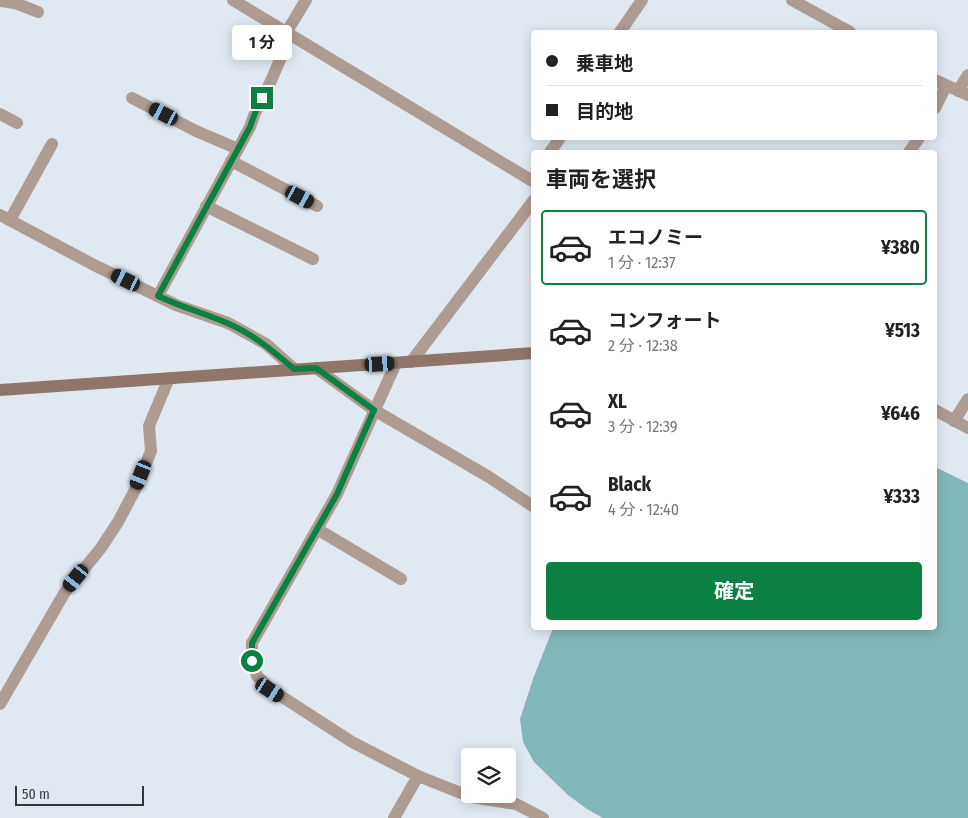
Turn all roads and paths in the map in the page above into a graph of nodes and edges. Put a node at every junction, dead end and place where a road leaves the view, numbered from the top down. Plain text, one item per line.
1 (233, 0) edge
2 (306, 0) edge
3 (642, 0) edge
4 (792, 0) edge
5 (0, 2) edge
6 (38, 12) dead end
7 (621, 30) edge
8 (846, 30) edge
9 (286, 33) junction
10 (968, 75) edge
11 (940, 83) edge
12 (963, 93) edge
13 (132, 98) dead end
14 (937, 98) edge
15 (0, 114) edge
16 (17, 123) dead end
17 (52, 144) dead end
18 (238, 149) junction
19 (231, 161) junction
20 (531, 179) edge
21 (531, 204) edge
22 (206, 206) junction
23 (317, 206) dead end
24 (5, 218) edge
25 (313, 259) dead end
26 (158, 296) junction
27 (531, 353) edge
28 (411, 362) junction
29 (396, 363) junction
30 (316, 368) junction
31 (294, 369) junction
32 (169, 378) junction
33 (0, 390) edge
34 (968, 399) edge
35 (374, 410) junction
36 (937, 411) edge
37 (954, 421) junction
38 (968, 428) edge
39 (531, 505) edge
40 (317, 529) junction
41 (401, 579) dead end
42 (0, 704) edge
43 (418, 776) junction
44 (394, 818) edge
45 (543, 818) edge

1 - 9 street
2 - 9 street
3 - 7 street
4 - 8 street
5 - 6 street
9 - 18 street
9 - 20 street
10 - 12 street
11 - 12 street
11 - 14 street
13 - 18 street
15 - 16 street
17 - 24 street
18 - 19 street
19 - 22 street
19 - 23 street
21 - 28 street
22 - 25 street
22 - 26 street
24 - 26 street
26 - 31 street
27 - 28 street
28 - 29 street
29 - 30 street
29 - 35 street
30 - 31 street
30 - 35 street
31 - 32 street
32 - 33 street
32 - 42 street
34 - 37 street
35 - 39 street
35 - 40 street
36 - 37 street
37 - 38 street
40 - 41 street
40 - 43 street
43 - 44 street
43 - 45 street

